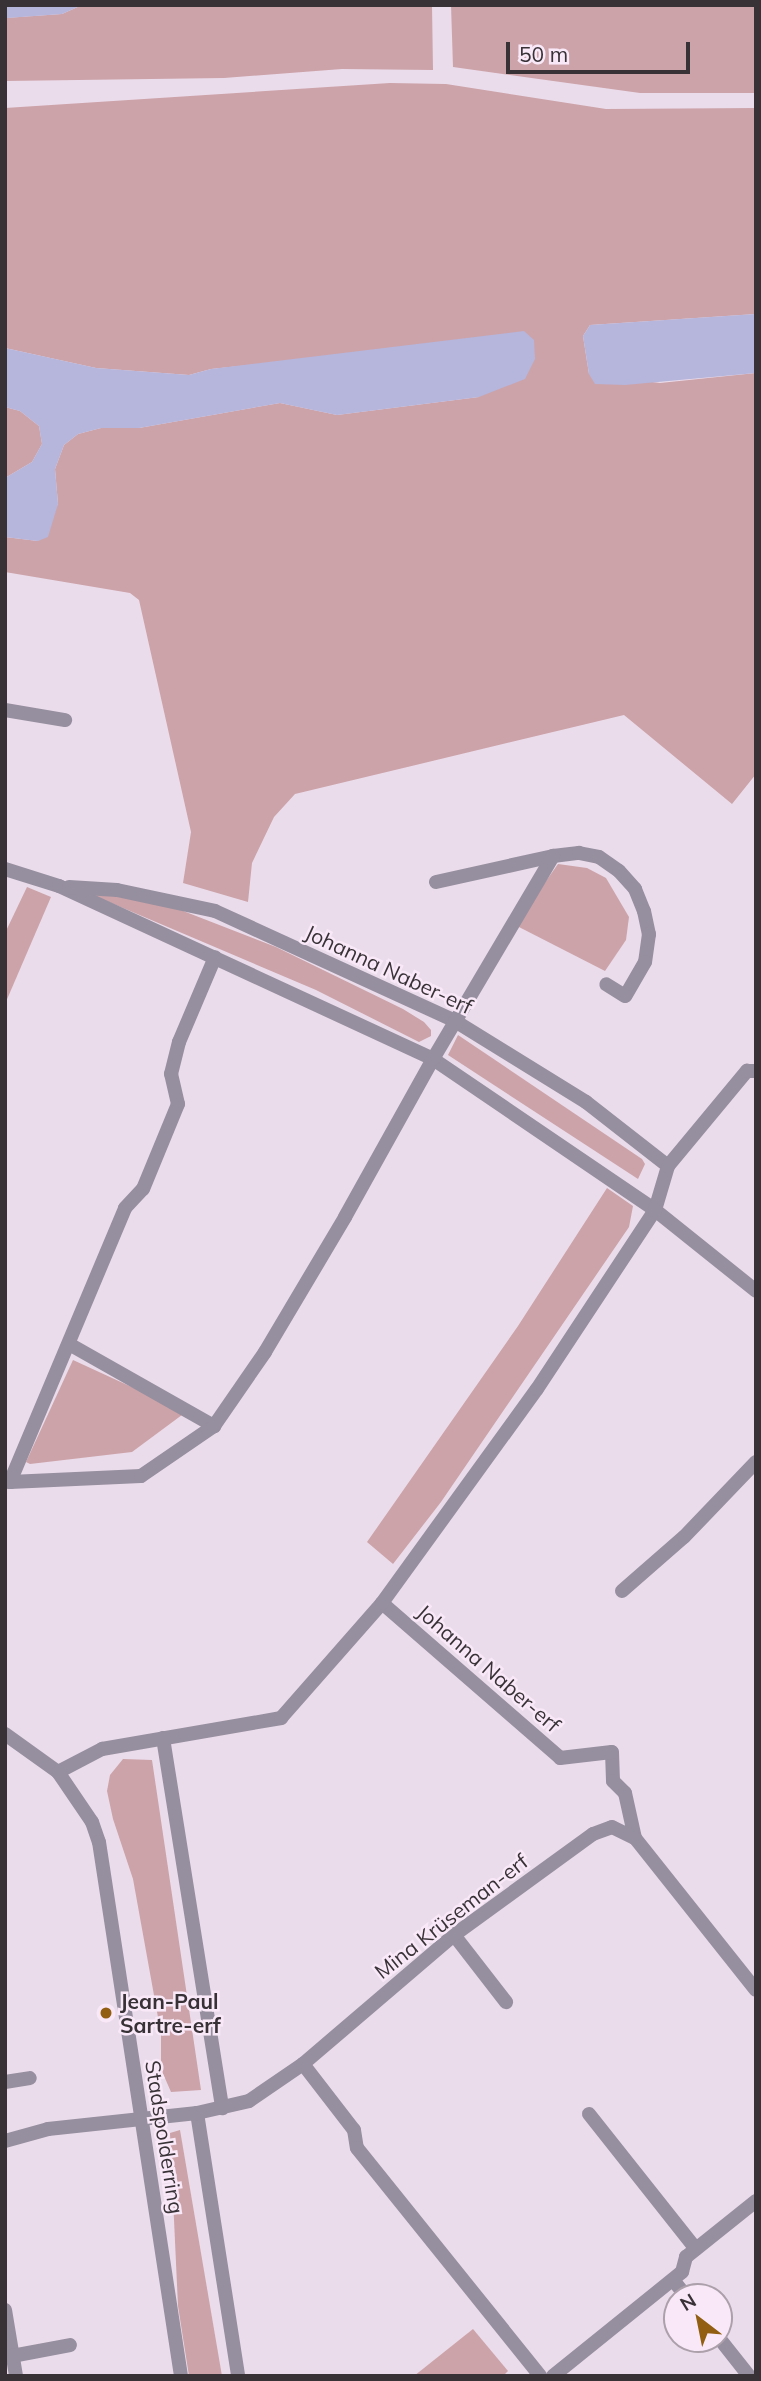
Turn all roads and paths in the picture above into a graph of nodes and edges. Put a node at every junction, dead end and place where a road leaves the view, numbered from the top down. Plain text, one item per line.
1 (5, 710) edge
2 (65, 720) dead end
3 (554, 856) junction
4 (8, 871) edge
5 (436, 882) dead end
6 (59, 886) junction
7 (5, 888) edge
8 (215, 957) junction
9 (606, 984) dead end
10 (455, 1021) junction
11 (433, 1059) junction
12 (756, 1071) edge
13 (668, 1167) junction
14 (655, 1210) junction
15 (756, 1290) edge
16 (69, 1344) junction
17 (214, 1426) junction
18 (756, 1462) edge
19 (8, 1480) edge
20 (622, 1591) dead end
21 (382, 1603) junction
22 (5, 1734) edge
23 (163, 1738) junction
24 (58, 1772) junction
25 (635, 1838) junction
26 (454, 1935) junction
27 (751, 1974) edge
28 (756, 1990) edge
29 (506, 2002) dead end
30 (303, 2064) junction
31 (30, 2078) dead end
32 (5, 2082) edge
33 (222, 2109) junction
34 (197, 2113) junction
35 (589, 2114) dead end
36 (141, 2117) junction
37 (5, 2141) edge
38 (756, 2202) edge
39 (696, 2249) junction
40 (673, 2280) junction
41 (675, 2283) edge
42 (5, 2310) edge
43 (70, 2345) dead end
44 (731, 2353) edge
45 (12, 2356) junction
46 (16, 2376) edge
47 (181, 2376) edge
48 (238, 2376) edge
49 (540, 2376) edge
50 (553, 2376) edge
51 (749, 2376) edge

1 - 2 street
3 - 5 street
3 - 9 street
3 - 10 street
4 - 6 street, Johanna Naber-erf
4 - 7 street, Johanna Naber-erf
6 - 8 street, Johanna Naber-erf
6 - 10 street, Johanna Naber-erf
8 - 11 street, Johanna Naber-erf
8 - 16 street
10 - 11 street
10 - 13 street, Johanna Naber-erf
11 - 14 street, Johanna Naber-erf
11 - 17 street
12 - 13 street
13 - 14 street
14 - 15 street, Johanna Naber-erf
14 - 21 street
16 - 17 street
16 - 19 street
17 - 19 street
18 - 20 street
21 - 23 street
21 - 25 street, Johanna Naber-erf
22 - 24 street, Stadspolderring
23 - 24 street
23 - 33 street
24 - 36 street, Stadspolderring
25 - 26 street, Mina Krüseman-erf
25 - 27 street
26 - 29 street
26 - 30 street, Mina Krüseman-erf
27 - 28 street
30 - 33 street, Mina Krüseman-erf
30 - 49 street
31 - 32 street
33 - 34 street, Mina Krüseman-erf
34 - 36 street, Mina Krüseman-erf
34 - 48 street
35 - 39 street
36 - 37 street
36 - 47 street, Stadspolderring
38 - 39 street
39 - 40 street
40 - 41 street
40 - 50 street
42 - 45 street
43 - 45 street
44 - 51 street
45 - 46 street

